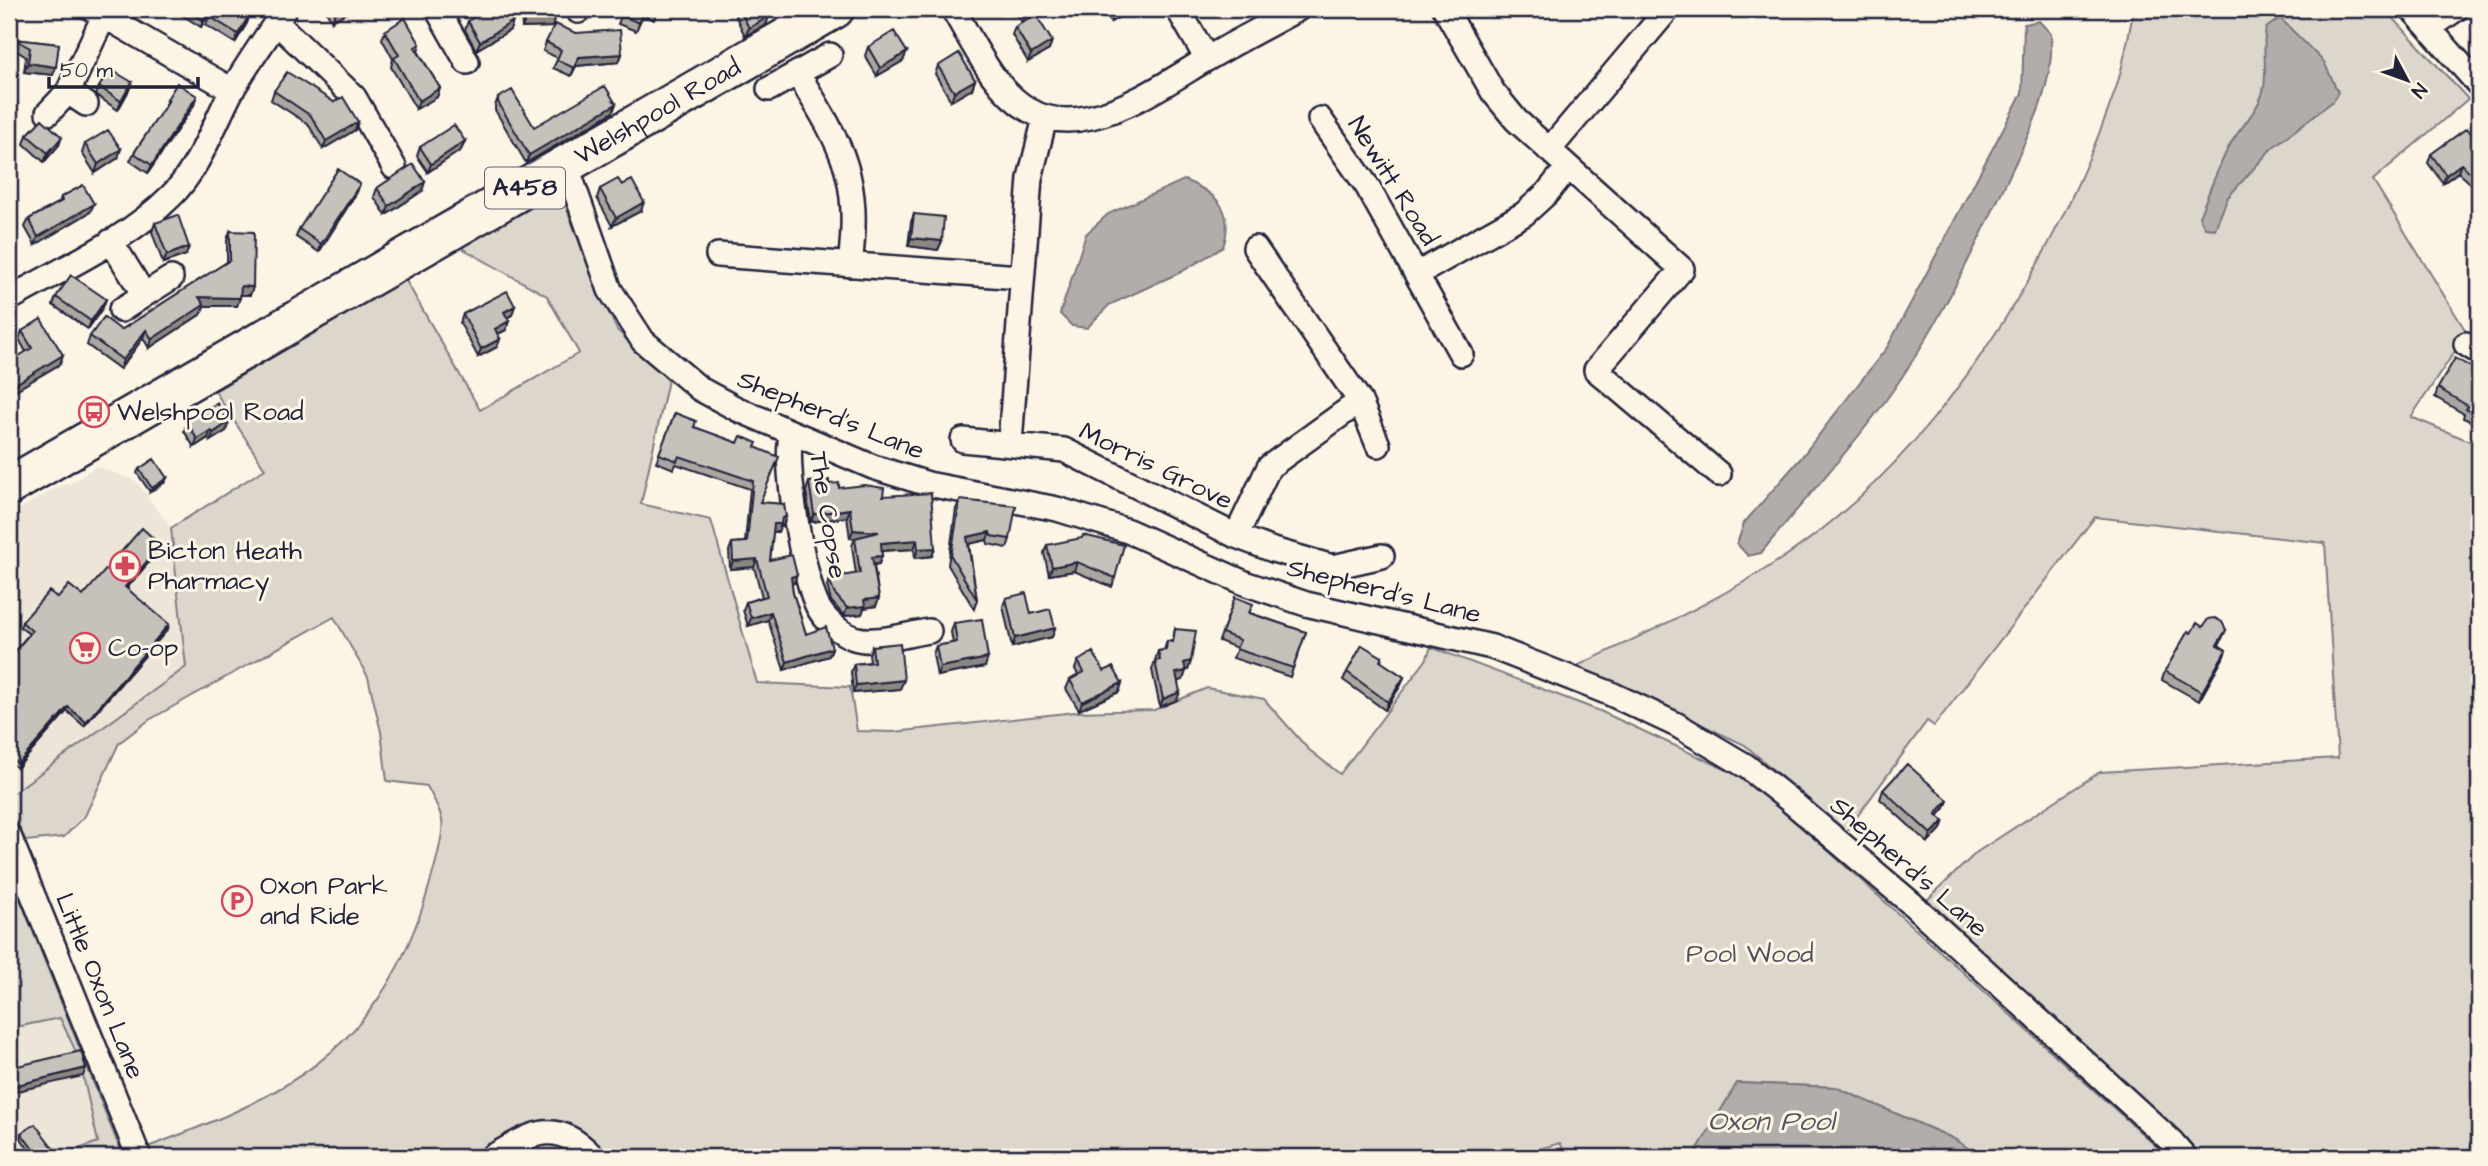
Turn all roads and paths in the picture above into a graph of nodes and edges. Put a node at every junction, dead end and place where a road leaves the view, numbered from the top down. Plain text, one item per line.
1 (437, 9) edge
2 (835, 9) edge
3 (953, 9) edge
4 (1178, 9) edge
5 (1298, 9) edge
6 (1445, 9) edge
7 (1668, 9) edge
8 (2412, 9) edge
9 (2456, 9) edge
10 (98, 12) edge
11 (281, 15) edge
12 (2429, 28) junction
13 (830, 55) dead end
14 (1207, 59) junction
15 (467, 62) dead end
16 (798, 74) junction
17 (2479, 85) edge
18 (769, 89) dead end
19 (232, 90) junction
20 (48, 113) dead end
21 (1045, 118) junction
22 (1320, 119) dead end
23 (1549, 150) junction
24 (566, 164) junction
25 (394, 167) dead end
26 (1568, 167) junction
27 (111, 241) junction
28 (1255, 248) dead end
29 (718, 255) dead end
30 (850, 265) junction
31 (1419, 273) junction
32 (1020, 277) junction
33 (171, 278) dead end
34 (144, 295) junction
35 (9, 299) edge
36 (121, 310) dead end
37 (1461, 354) dead end
38 (1360, 401) junction
39 (792, 434) junction
40 (963, 440) dead end
41 (1010, 443) junction
42 (1378, 445) dead end
43 (1719, 474) dead end
44 (9, 486) edge
45 (1236, 536) junction
46 (1382, 556) dead end
47 (929, 631) dead end
48 (9, 836) edge
49 (139, 1157) edge
50 (492, 1157) edge
51 (593, 1157) edge
52 (2185, 1157) edge

1 - 15 street
2 - 24 main road, Welshpool Road / A458
3 - 21 street
4 - 14 street
5 - 14 street
6 - 23 street
7 - 23 street
8 - 12 street
9 - 12 street
10 - 19 street
10 - 20 street
11 - 19 street
11 - 25 street
12 - 17 street
13 - 16 street
14 - 21 street
16 - 18 street
16 - 30 street
19 - 27 street
21 - 32 street
22 - 31 street, Newitt Road
23 - 26 street
24 - 39 street, Shepherd's Lane
24 - 44 main road, Welshpool Road / A458
26 - 31 street, Newitt Road
26 - 43 street
27 - 34 street
27 - 35 street
28 - 38 street
29 - 30 street
30 - 32 street
31 - 37 street, Newitt Road
32 - 41 street
33 - 34 street
34 - 36 street
38 - 42 street
38 - 45 street, Morris Grove
39 - 47 street, The Copse
39 - 52 street, Shepherd's Lane
40 - 41 street, Morris Grove
41 - 45 street, Morris Grove
45 - 46 street, Morris Grove
48 - 49 street, Little Oxon Lane
50 - 51 street

